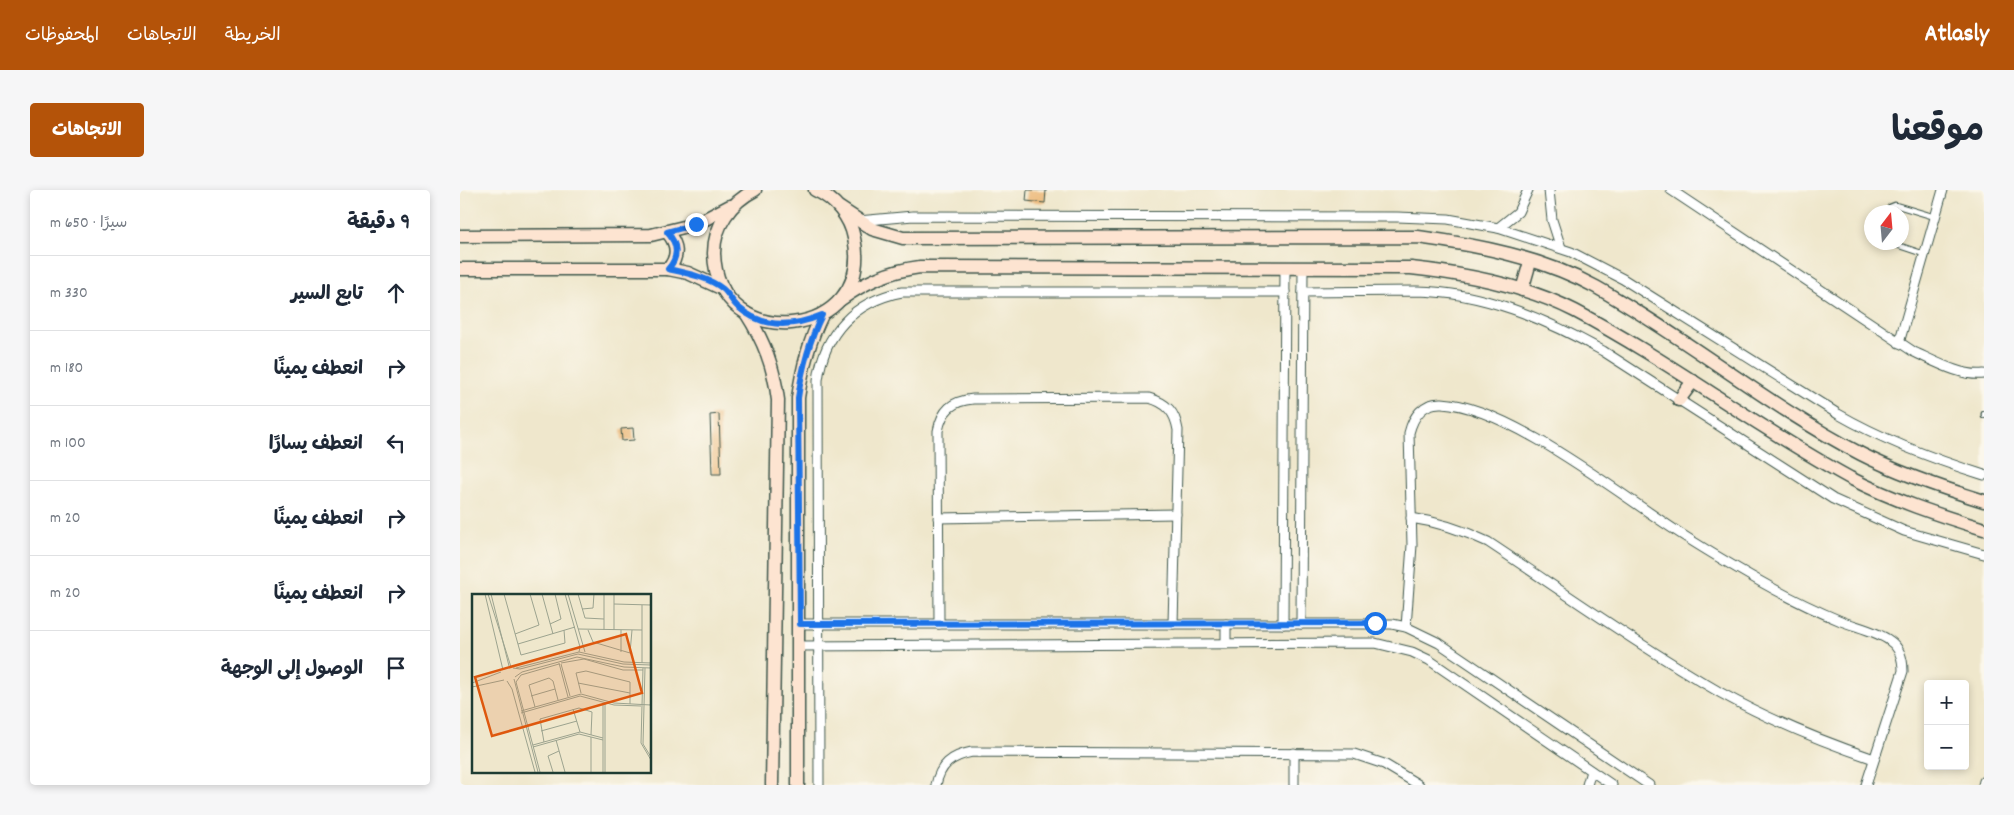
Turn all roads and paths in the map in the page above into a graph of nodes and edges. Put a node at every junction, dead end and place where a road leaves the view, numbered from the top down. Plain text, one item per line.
1 (1528, 190) edge
2 (1549, 190) edge
3 (1671, 190) edge
4 (1943, 190) edge
5 (819, 191) edge
6 (747, 194) edge
7 (840, 208) junction
8 (1909, 208) edge
9 (1935, 216) junction
10 (858, 221) junction
11 (1498, 228) junction
12 (667, 232) junction
13 (460, 236) edge
14 (1561, 248) junction
15 (1909, 249) edge
16 (1924, 254) junction
17 (1530, 262) junction
18 (1285, 267) junction
19 (1303, 267) junction
20 (460, 269) edge
21 (668, 269) junction
22 (724, 289) junction
23 (1522, 290) junction
24 (1285, 292) junction
25 (1303, 292) junction
26 (840, 300) junction
27 (746, 313) junction
28 (822, 315) junction
29 (1898, 343) junction
30 (1984, 374) edge
31 (1693, 381) junction
32 (1679, 400) junction
33 (1984, 475) edge
34 (1984, 501) edge
35 (1176, 514) junction
36 (938, 518) junction
37 (1411, 518) junction
38 (1984, 529) edge
39 (1984, 554) edge
40 (800, 624) junction
41 (819, 624) junction
42 (939, 624) junction
43 (1173, 624) junction
44 (1226, 624) junction
45 (1283, 624) junction
46 (1301, 624) junction
47 (1406, 627) junction
48 (1226, 644) junction
49 (799, 646) junction
50 (820, 646) junction
51 (1294, 753) junction
52 (1874, 759) junction
53 (1591, 771) junction
54 (1984, 781) edge
55 (1609, 784) edge
56 (772, 785) edge
57 (798, 785) edge
58 (819, 785) edge
59 (936, 785) edge
60 (1294, 785) edge
61 (1419, 785) edge
62 (1587, 785) edge
63 (1649, 785) edge
64 (1866, 785) edge
65 (1983, 785) edge

1 - 11 street
2 - 14 street
3 - 29 street
4 - 9 street
5 - 7 street
6 - 12 street
6 - 22 street
7 - 10 street
7 - 26 street
8 - 9 lane
9 - 16 street
10 - 11 street
10 - 17 street
11 - 14 street
12 - 13 street
12 - 21 street
14 - 33 street
15 - 16 lane
16 - 29 street
17 - 23 street
17 - 34 street
18 - 19 street
18 - 24 street
18 - 26 street
19 - 23 street
19 - 25 street
20 - 21 street
21 - 22 street
22 - 27 street
23 - 31 street
24 - 41 street
24 - 45 street
25 - 32 street
25 - 46 street
26 - 28 street
27 - 28 street
27 - 56 street
28 - 40 street
29 - 30 street
31 - 32 street
31 - 38 street
32 - 39 street
35 - 36 street
35 - 36 street
35 - 43 street
36 - 42 street
37 - 47 street
37 - 52 street
37 - 52 street
40 - 41 street
40 - 49 street
41 - 42 street
41 - 50 street
42 - 43 street
43 - 44 street
44 - 45 street
44 - 48 street
45 - 46 street
46 - 47 street
47 - 63 street
48 - 50 street
48 - 53 street
49 - 50 street
49 - 57 street
50 - 58 street
51 - 59 street
51 - 60 street
51 - 61 street
52 - 64 street
53 - 55 street
53 - 62 street
54 - 65 street

